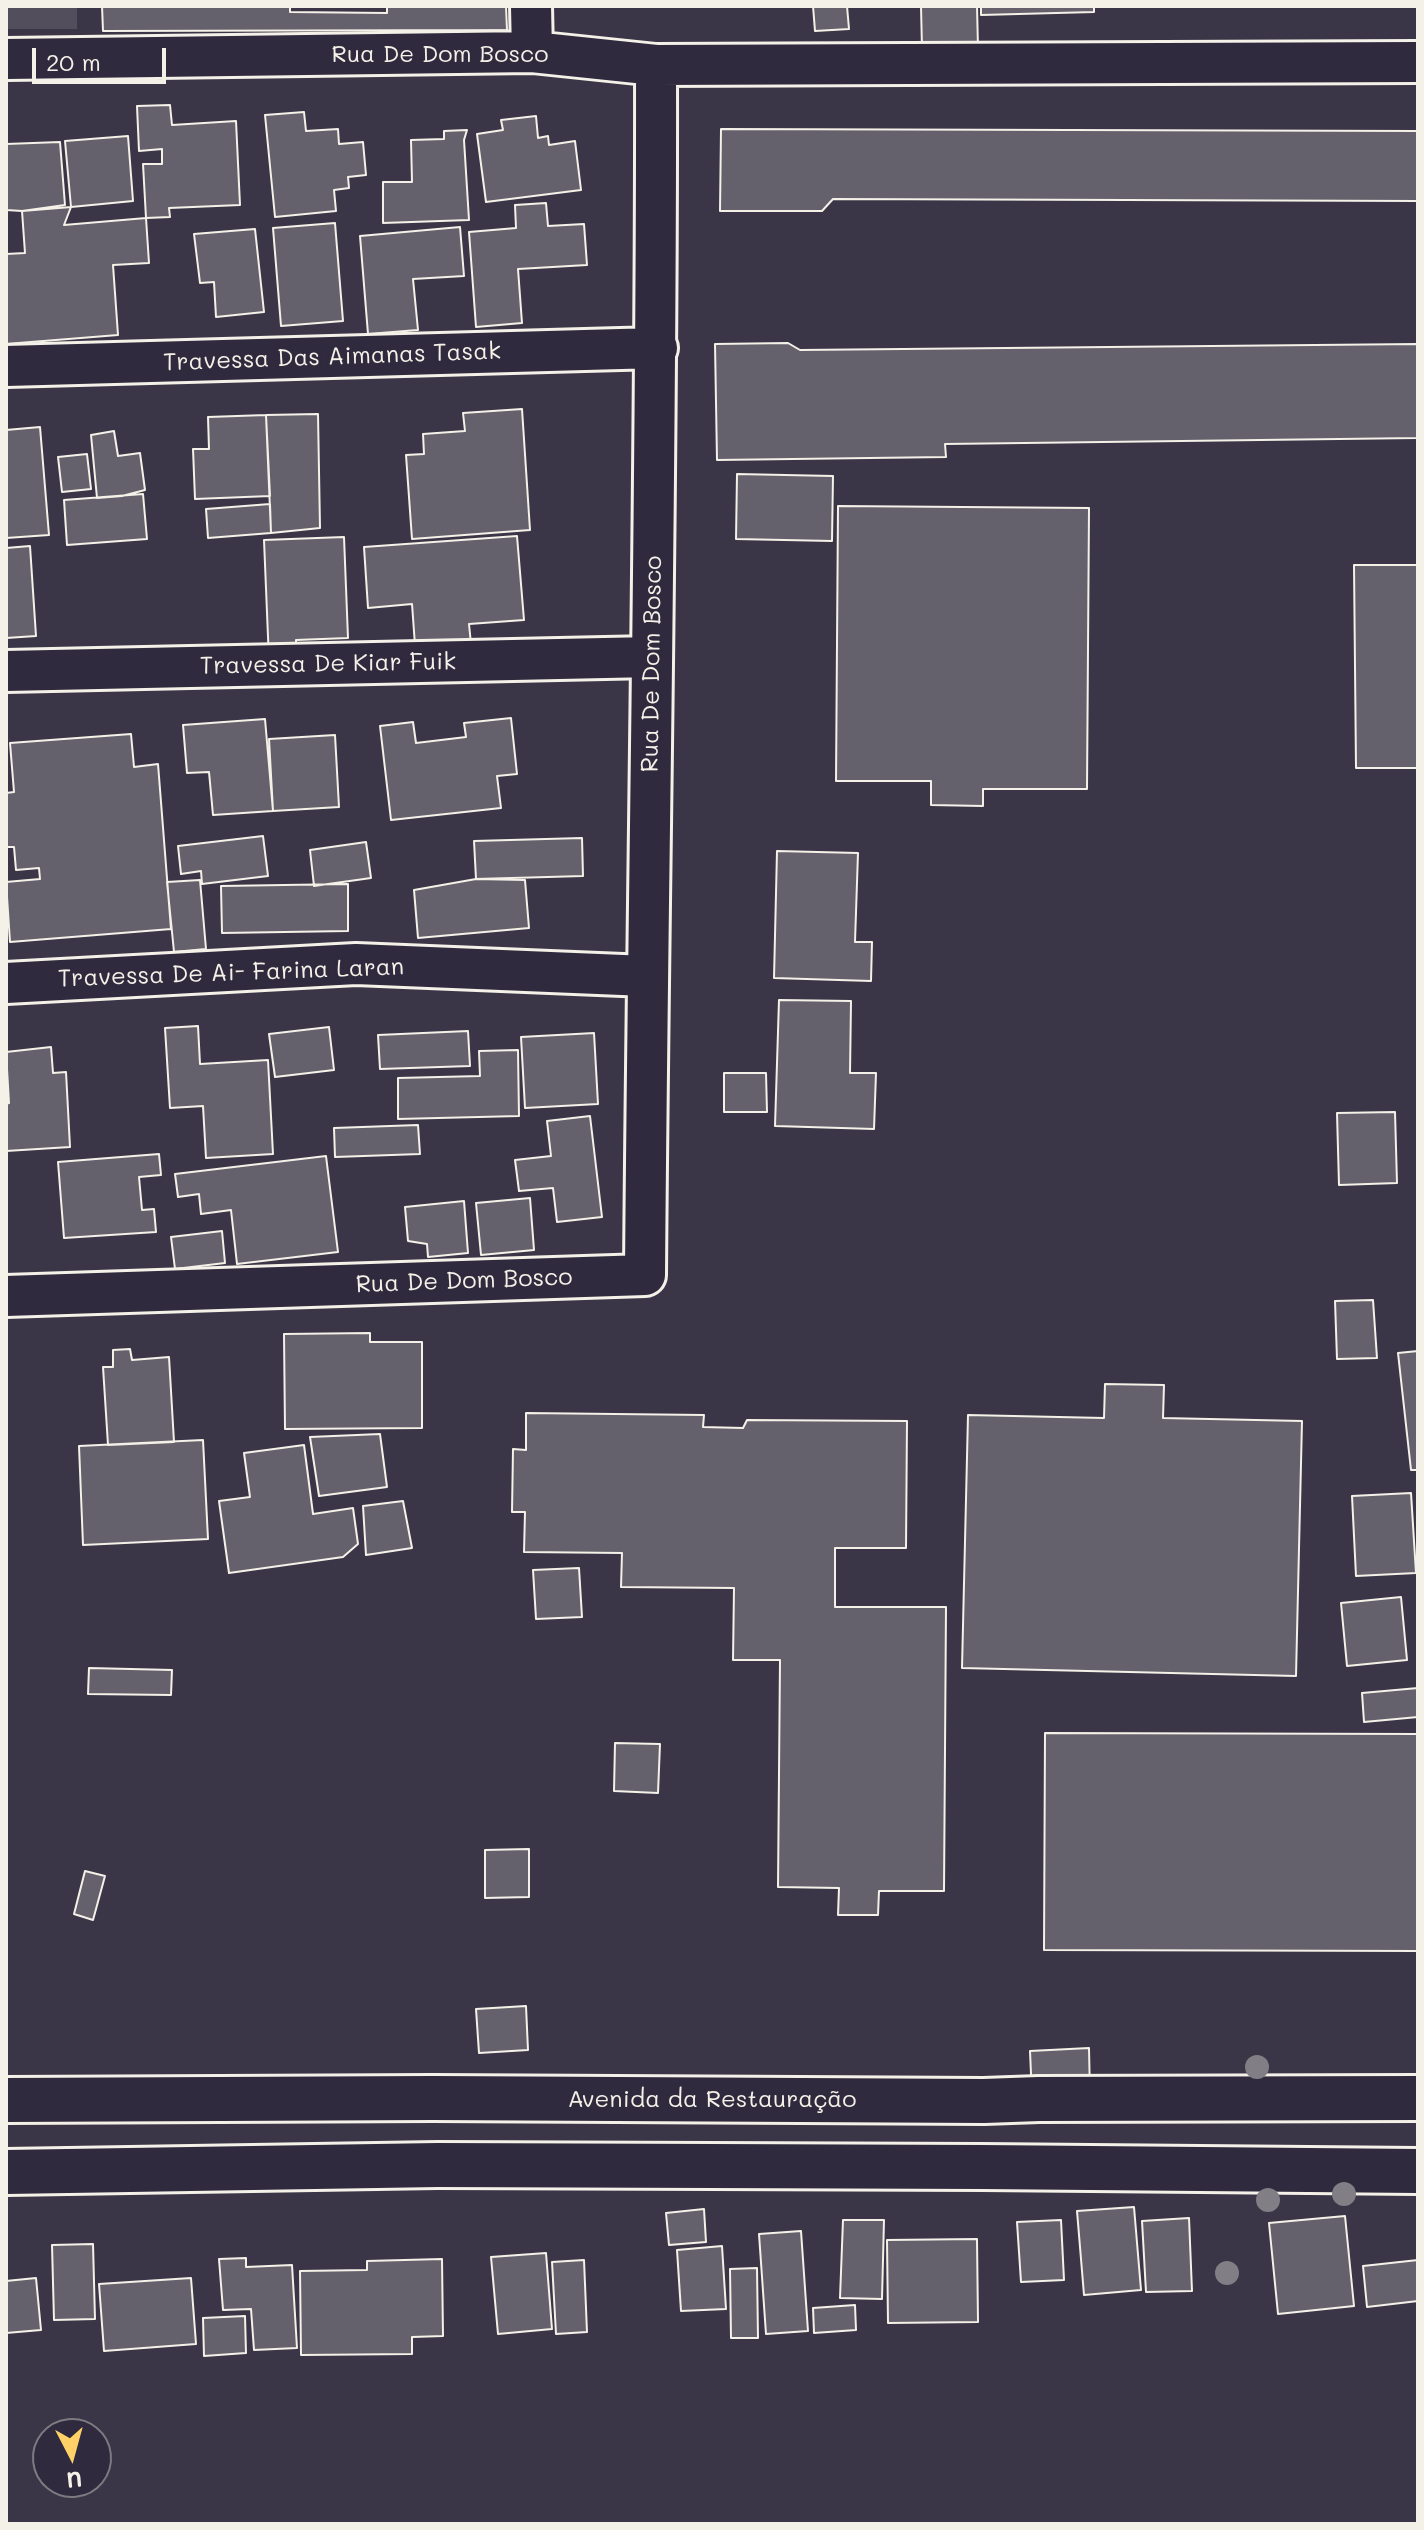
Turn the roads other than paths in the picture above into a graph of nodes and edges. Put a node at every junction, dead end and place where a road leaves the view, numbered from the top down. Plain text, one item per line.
1 (531, 6) edge
2 (532, 52) junction
3 (6, 59) edge
4 (1418, 62) edge
5 (656, 65) junction
6 (657, 348) junction
7 (6, 366) edge
8 (651, 657) junction
9 (6, 671) edge
10 (647, 976) junction
11 (6, 983) edge
12 (6, 1296) edge
13 (1418, 2098) edge
14 (6, 2100) edge
15 (1418, 2171) edge
16 (6, 2172) edge

1 - 2 street
2 - 3 street, Rua De Dom Bosco
2 - 5 street, Rua De Dom Bosco
4 - 5 street
5 - 6 street, Rua De Dom Bosco
6 - 7 street, Travessa Das Aimanas Tasak
6 - 8 street, Rua De Dom Bosco
8 - 9 street, Travessa De Kiar Fuik
8 - 10 street, Rua De Dom Bosco
10 - 11 street, Travessa De Ai- Farina Laran
10 - 12 street, Rua De Dom Bosco
13 - 14 main road, Avenida da Restauração
15 - 16 main road

